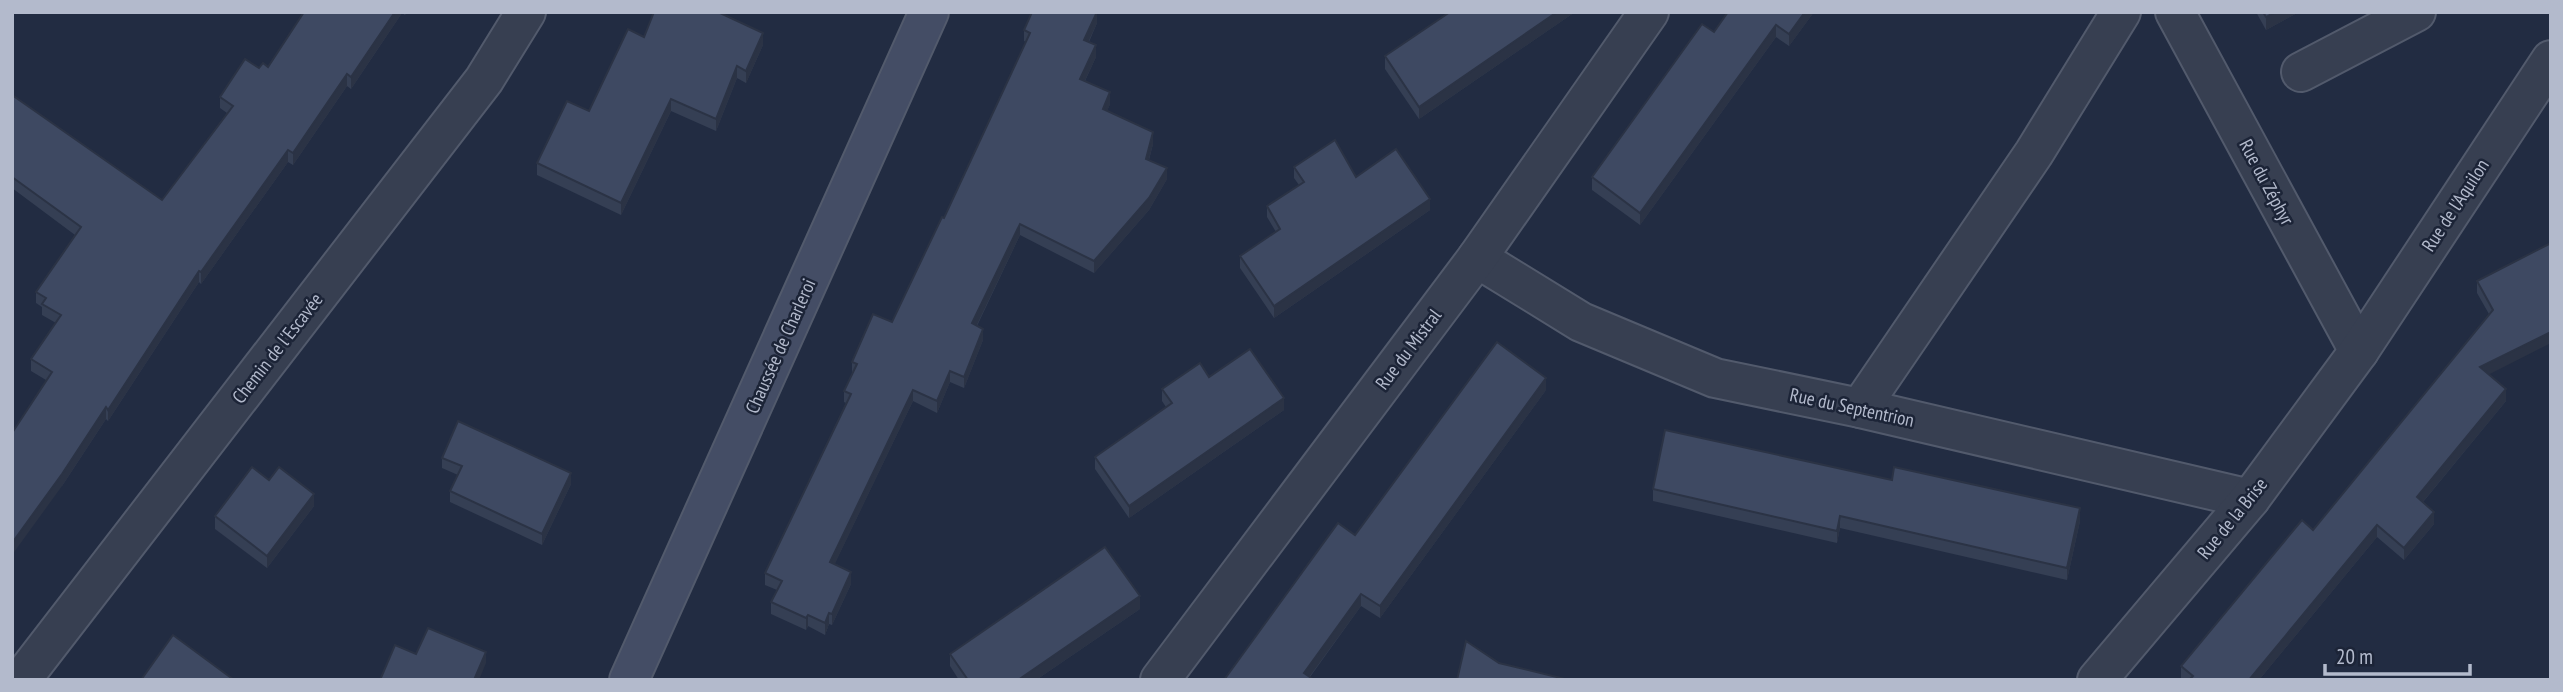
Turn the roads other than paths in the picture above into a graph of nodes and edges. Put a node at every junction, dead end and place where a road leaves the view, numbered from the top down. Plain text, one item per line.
1 (526, 12) edge
2 (929, 12) edge
3 (1648, 12) edge
4 (2121, 12) edge
5 (2175, 12) edge
6 (2416, 12) edge
7 (2551, 60) edge
8 (2301, 72) dead end
9 (1477, 258) junction
10 (2358, 351) junction
11 (1860, 408) junction
12 (2250, 499) junction
13 (22, 680) edge
14 (629, 680) edge
15 (1160, 680) edge
16 (2097, 680) edge

1 - 13 street, Chemin de l'Escavée
2 - 14 main road, Chaussée de Charleroi
3 - 9 street, Rue du Mistral
4 - 11 street
5 - 10 street, Rue du Zéphyr
6 - 8 street
7 - 10 street, Rue de l'Aquilon
9 - 11 street, Rue du Septentrion
9 - 15 street, Rue du Mistral
10 - 12 street, Rue de la Brise
11 - 12 street, Rue du Septentrion
12 - 16 street, Rue de la Brise

